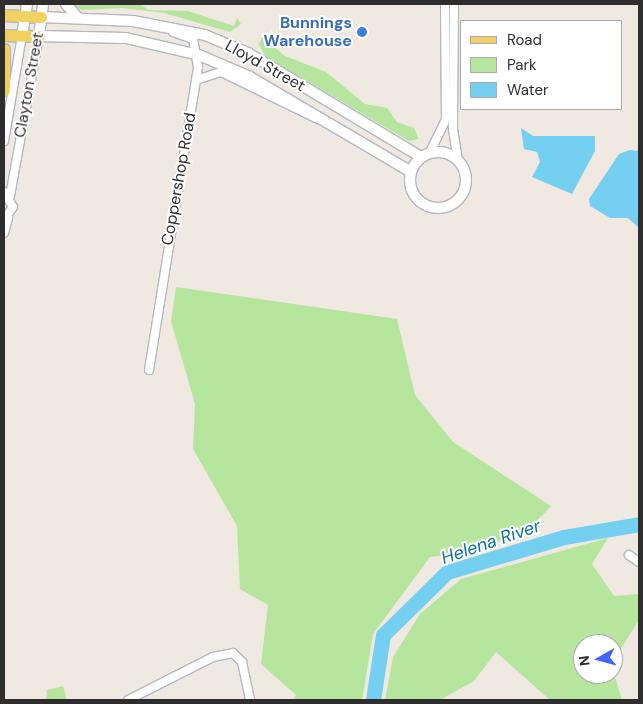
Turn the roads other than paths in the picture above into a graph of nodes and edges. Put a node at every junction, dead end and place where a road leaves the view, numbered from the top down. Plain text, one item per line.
1 (27, 4) edge
2 (43, 4) edge
3 (66, 4) edge
4 (445, 4) edge
5 (454, 4) edge
6 (4, 15) edge
7 (26, 16) junction
8 (41, 17) junction
9 (77, 17) junction
10 (146, 23) junction
11 (4, 35) edge
12 (22, 36) junction
13 (38, 36) junction
14 (4, 49) edge
15 (199, 54) junction
16 (196, 80) junction
17 (4, 90) edge
18 (322, 120) junction
19 (4, 141) edge
20 (426, 154) junction
21 (458, 160) junction
22 (410, 172) junction
23 (7, 194) edge
24 (6, 219) edge
25 (4, 233) edge
26 (149, 370) dead end
27 (629, 555) dead end
28 (639, 562) edge
29 (128, 700) edge
30 (250, 700) edge

1 - 7 main road, Clayton Street
2 - 8 main road, Clayton Street
3 - 9 main road
4 - 20 street
5 - 21 street
6 - 7 main road, Lloyd Street
7 - 8 main road, Lloyd Street
7 - 12 main road, Clayton Street
8 - 9 main road, Lloyd Street
8 - 13 main road, Clayton Street
9 - 10 main road, Lloyd Street
10 - 15 street
10 - 20 main road, Lloyd Street
11 - 12 main road, Lloyd Street
12 - 13 main road, Lloyd Street
12 - 19 street, Clayton Street
13 - 15 main road, Lloyd Street
13 - 23 street, Clayton Street
14 - 17 main road
15 - 16 street, Coppershop Road
15 - 18 main road, Lloyd Street
16 - 18 street
16 - 26 street, Coppershop Road
18 - 22 main road, Lloyd Street
20 - 21 main road
20 - 22 main road
21 - 22 main road
23 - 24 street, Clayton Street
24 - 25 street
27 - 28 street
29 - 30 street

